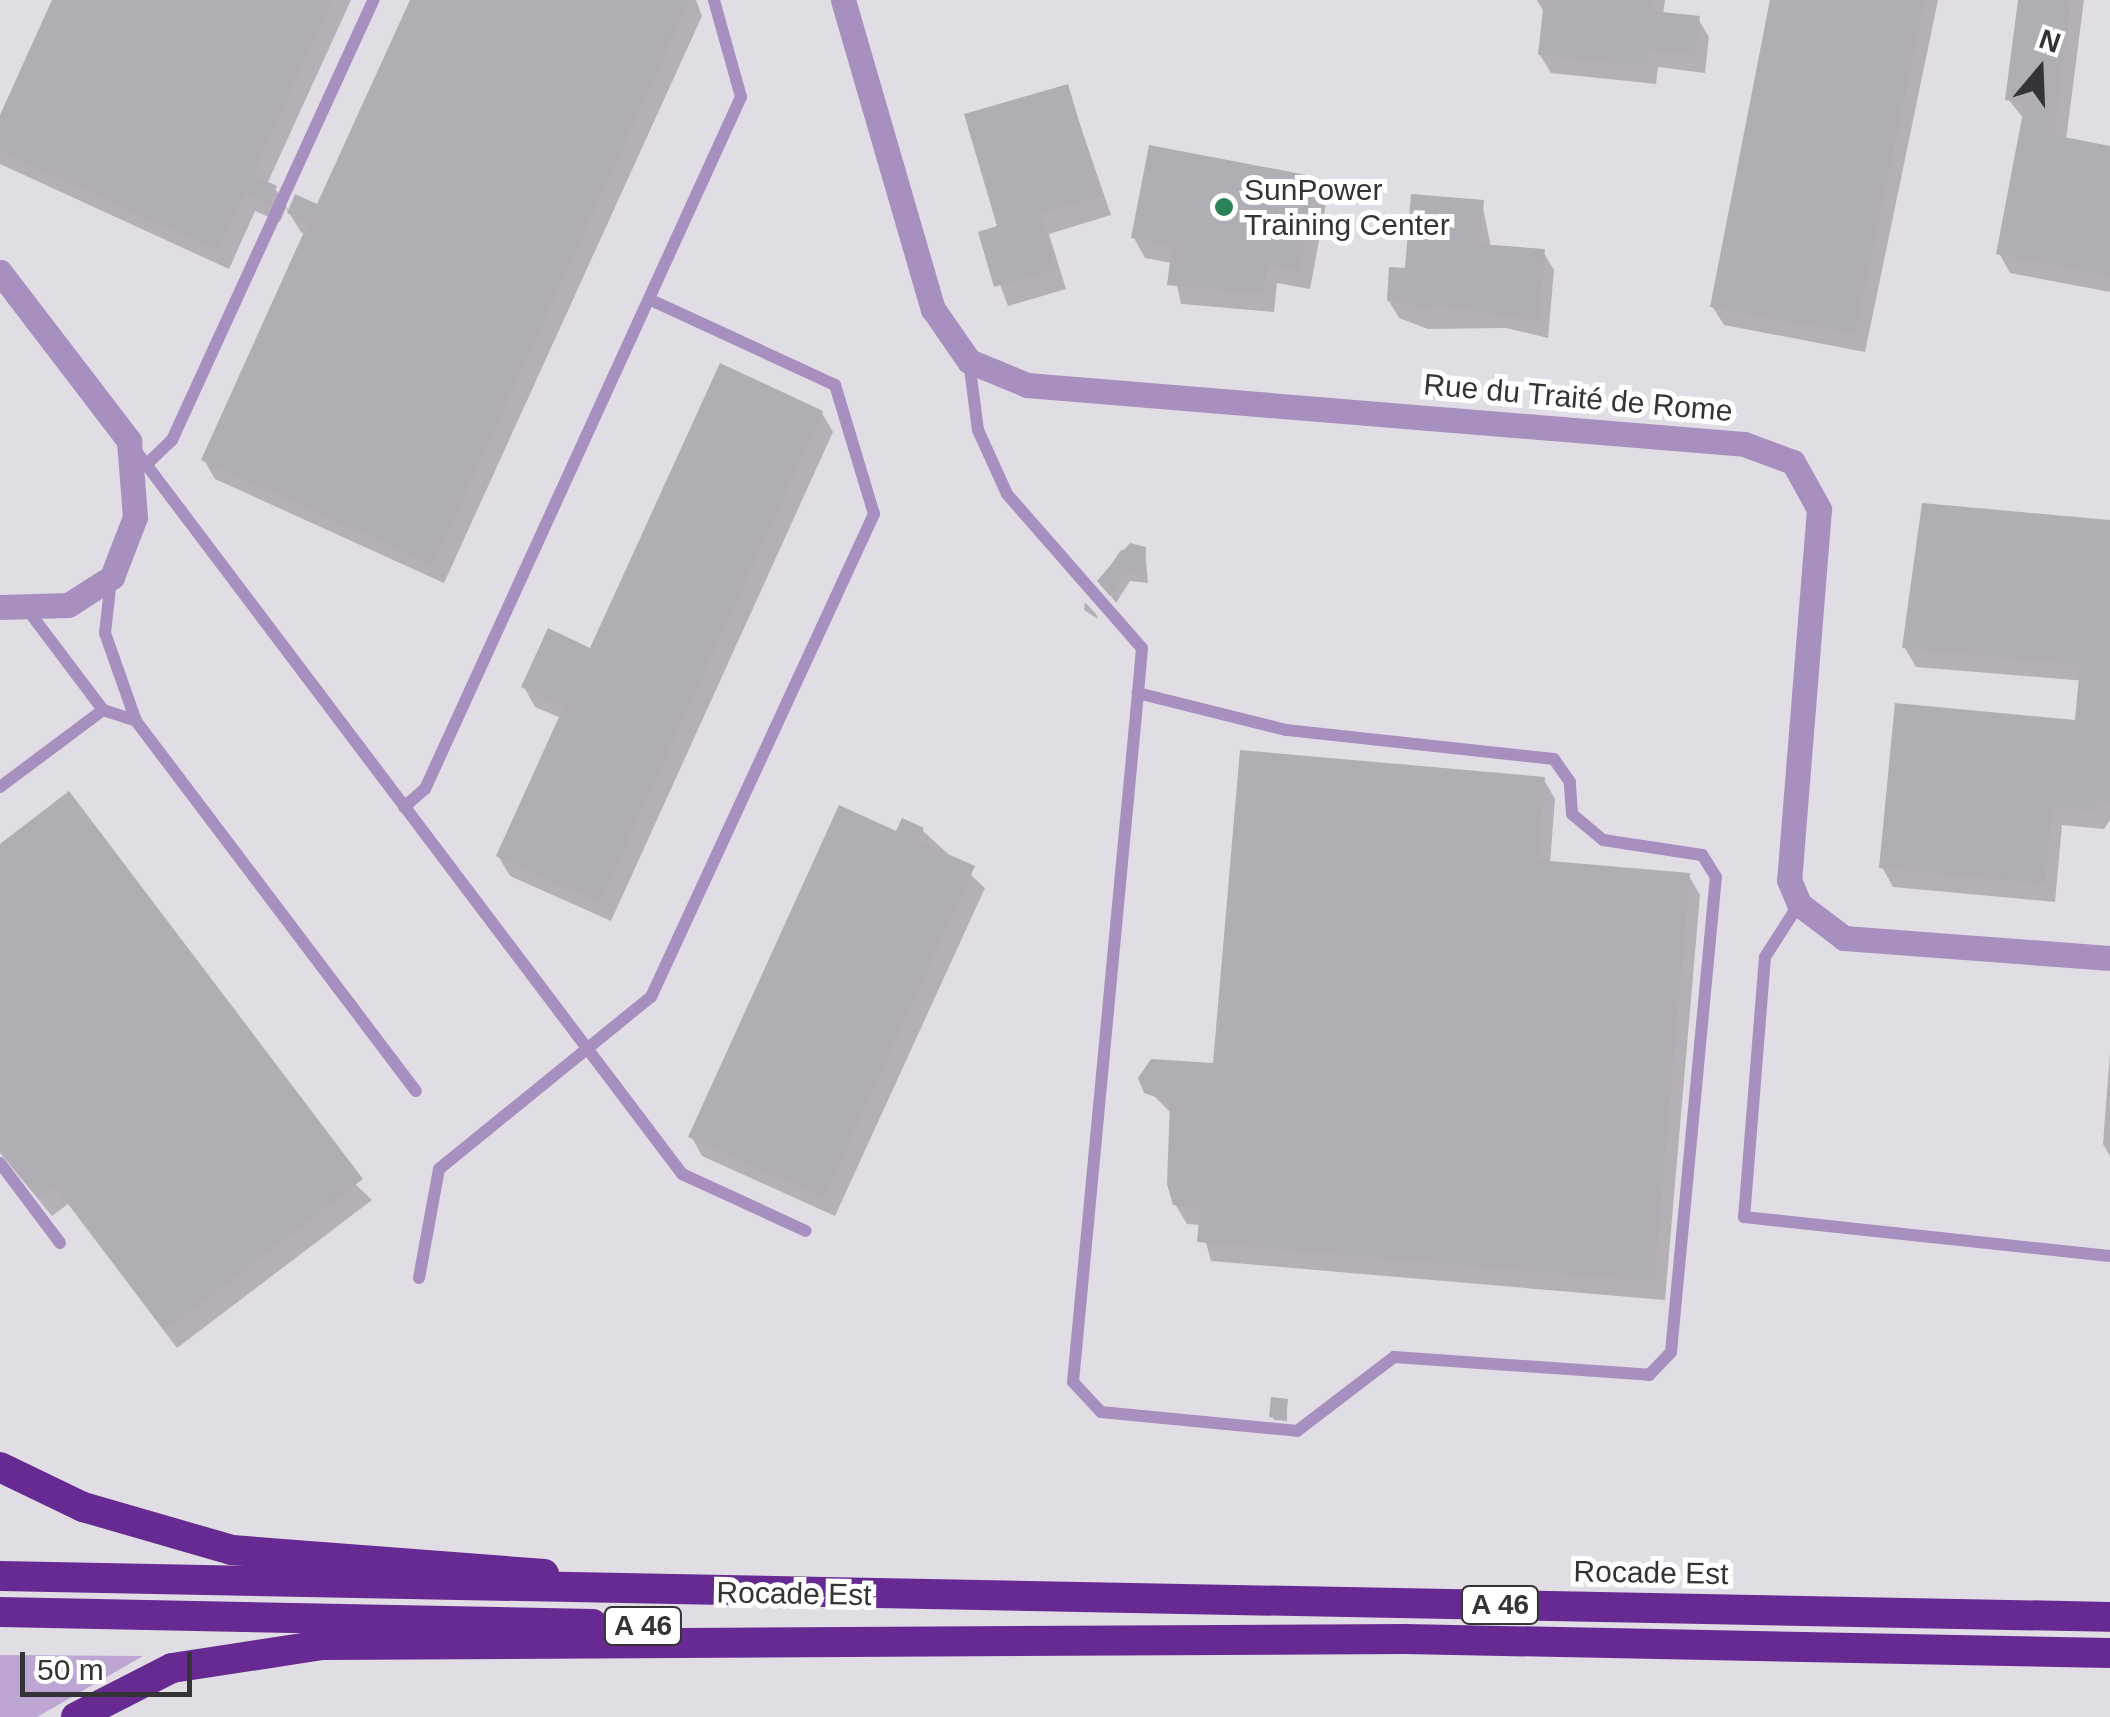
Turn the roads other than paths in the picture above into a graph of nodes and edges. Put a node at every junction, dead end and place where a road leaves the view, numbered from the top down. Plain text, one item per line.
1 (373, 0) edge
2 (714, 0) edge
3 (843, 0) edge
4 (0, 272) edge
5 (655, 302) junction
6 (969, 361) junction
7 (129, 442) junction
8 (147, 464) junction
9 (112, 576) junction
10 (0, 607) edge
11 (30, 613) junction
12 (1138, 693) junction
13 (103, 710) junction
14 (136, 721) junction
15 (0, 787) edge
16 (404, 807) junction
17 (1799, 904) junction
18 (2110, 958) edge
19 (586, 1050) junction
20 (416, 1091) dead end
21 (0, 1164) edge
22 (806, 1231) dead end
23 (60, 1243) dead end
24 (2110, 1256) edge
25 (419, 1278) dead end
26 (0, 1467) edge
27 (0, 1576) edge
28 (578, 1587) junction
29 (0, 1612) edge
30 (2110, 1617) edge
31 (1286, 1641) junction
32 (2110, 1653) edge
33 (76, 1717) edge

1 - 8 lane
2 - 5 lane
3 - 6 street
4 - 7 street
5 - 16 lane
5 - 19 lane
6 - 12 lane
6 - 17 street, Rue du Traité de Rome
7 - 8 lane
7 - 9 street
8 - 16 lane
9 - 11 street
9 - 14 lane
10 - 11 street
11 - 13 lane
12 - 12 lane
13 - 14 lane
13 - 15 lane
14 - 20 lane
16 - 19 lane
17 - 18 street
17 - 24 lane
19 - 22 lane
19 - 25 lane
21 - 23 lane
26 - 28 highway
27 - 28 highway, A 46
28 - 30 highway, Rocade Est / A 46
29 - 31 highway, Rocade Est / A 46
31 - 32 highway, A 46
31 - 33 highway

